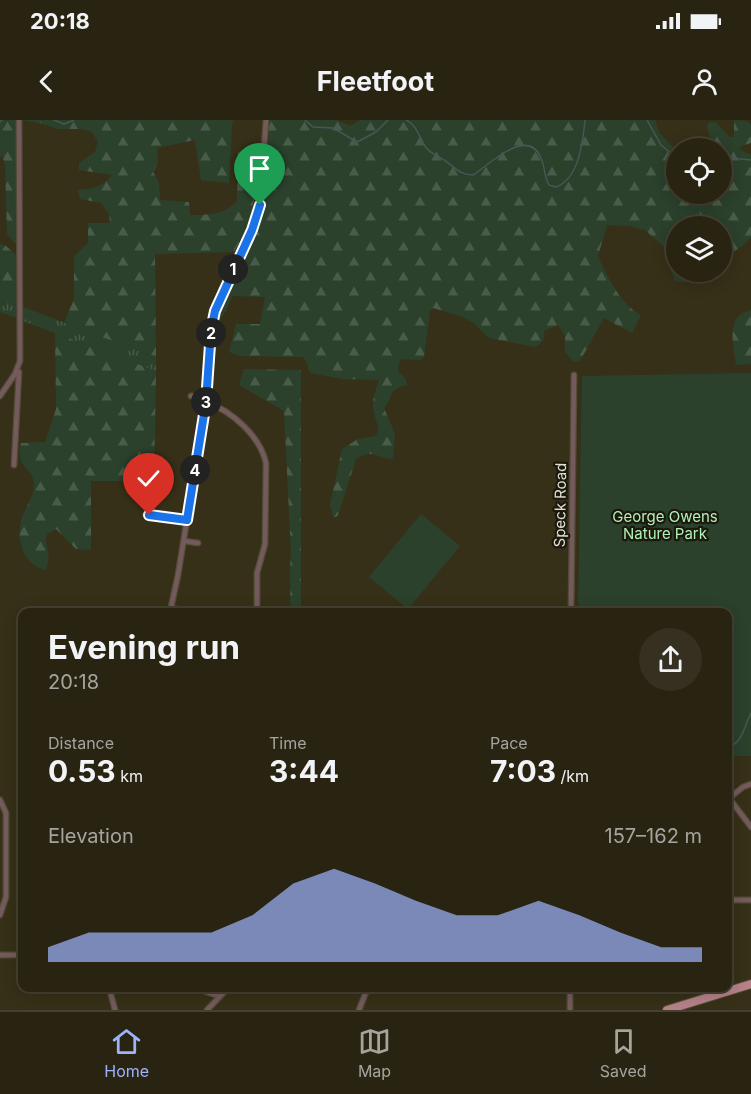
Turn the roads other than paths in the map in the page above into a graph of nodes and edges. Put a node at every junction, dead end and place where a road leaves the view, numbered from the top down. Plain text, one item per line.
1 (19, 120) edge
2 (266, 120) edge
3 (19, 366) junction
4 (574, 375) dead end
5 (0, 396) edge
6 (191, 396) dead end
7 (206, 400) junction
8 (188, 458) dead end
9 (196, 459) junction
10 (14, 465) dead end
11 (146, 515) dead end
12 (187, 520) junction
13 (184, 542) junction
14 (198, 543) dead end
15 (170, 608) edge
16 (257, 608) edge
17 (572, 608) edge
18 (751, 784) edge
19 (732, 796) edge
20 (0, 800) edge
21 (732, 804) edge
22 (3, 827) edge
23 (751, 827) edge
24 (3, 889) edge
25 (732, 900) edge
26 (751, 900) edge
27 (0, 915) edge
28 (0, 955) edge
29 (18, 955) edge
30 (751, 984) edge
31 (732, 990) edge
32 (110, 992) edge
33 (207, 992) edge
34 (223, 992) edge
35 (366, 992) edge
36 (570, 992) edge
37 (725, 992) edge
38 (219, 996) junction
39 (115, 1010) edge
40 (207, 1010) edge
41 (359, 1010) edge
42 (570, 1010) edge
43 (667, 1010) edge

1 - 3 street
2 - 7 street
3 - 5 street
3 - 10 street
4 - 17 street, Speck Road
6 - 7 street
7 - 9 street
7 - 16 street
8 - 9 street
9 - 12 street
11 - 12 street
12 - 13 street
13 - 14 street
13 - 15 street
18 - 19 street
20 - 22 street
21 - 23 street
22 - 24 street
24 - 27 street
25 - 26 street
28 - 29 street
30 - 31 main road
32 - 39 street
33 - 38 street
34 - 38 street
35 - 41 street
36 - 42 street
37 - 43 main road
38 - 40 street

